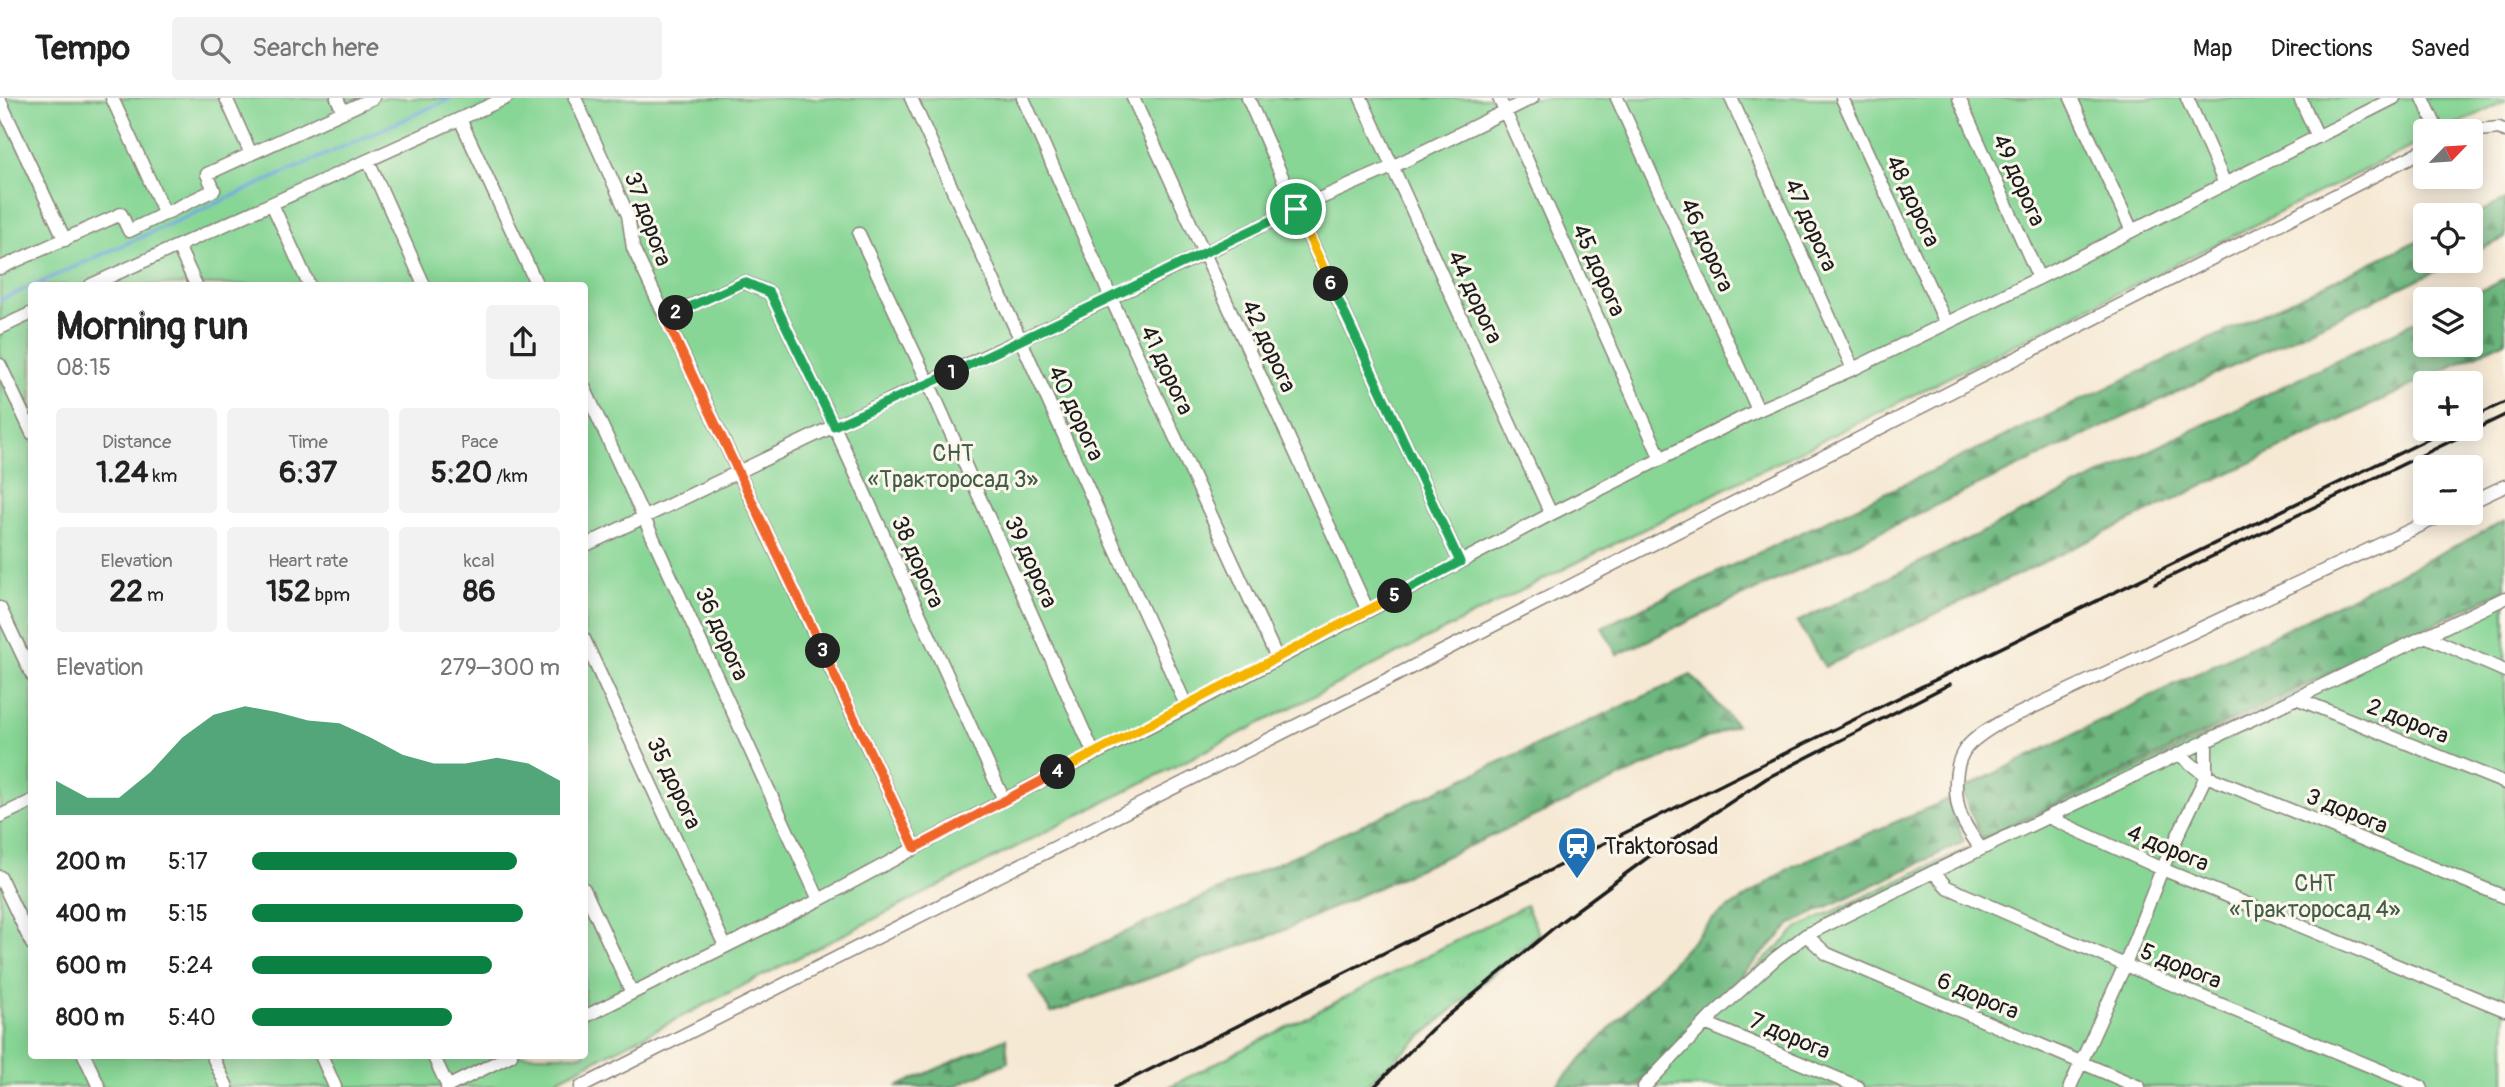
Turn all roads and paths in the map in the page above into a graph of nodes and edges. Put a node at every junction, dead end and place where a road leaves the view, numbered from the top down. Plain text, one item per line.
1 (112, 98) edge
2 (226, 98) edge
3 (337, 98) edge
4 (373, 98) edge
5 (506, 98) edge
6 (575, 98) edge
7 (911, 98) edge
8 (1023, 98) edge
9 (1133, 98) edge
10 (1248, 98) edge
11 (1361, 98) edge
12 (1499, 98) edge
13 (1532, 98) edge
14 (1617, 98) edge
15 (1731, 98) edge
16 (1842, 98) edge
17 (1959, 98) edge
18 (2071, 98) edge
19 (2187, 98) edge
20 (2300, 98) edge
21 (2394, 98) edge
22 (2423, 98) edge
23 (0, 101) edge
24 (343, 112) junction
25 (1505, 112) junction
26 (460, 119) junction
27 (2433, 119) edge
28 (2503, 128) edge
29 (2483, 130) edge
30 (2318, 137) junction
31 (251, 153) junction
32 (2413, 156) edge
33 (368, 160) junction
34 (1392, 167) junction
35 (2225, 184) junction
36 (272, 204) junction
37 (1296, 209) junction
38 (165, 214) junction
39 (2132, 232) junction
40 (859, 234) dead end
41 (65, 240) junction
42 (178, 247) junction
43 (1204, 253) junction
44 (0, 268) edge
45 (2039, 278) junction
46 (98, 282) edge
47 (195, 282) edge
48 (308, 282) edge
49 (423, 282) edge
50 (536, 282) edge
51 (1111, 298) junction
52 (28, 315) edge
53 (665, 317) junction
54 (1946, 323) junction
55 (0, 328) edge
56 (1020, 341) junction
57 (0, 365) edge
58 (1853, 369) junction
59 (929, 384) junction
60 (588, 396) edge
61 (1758, 410) junction
62 (28, 424) edge
63 (834, 426) junction
64 (1661, 459) junction
65 (740, 473) junction
66 (2505, 486) edge
67 (2483, 496) edge
68 (1551, 514) junction
69 (645, 517) junction
70 (2422, 525) edge
71 (588, 544) edge
72 (1460, 562) junction
73 (2505, 598) edge
74 (0, 608) edge
75 (1368, 611) junction
76 (2425, 636) junction
77 (588, 648) edge
78 (1277, 658) junction
79 (28, 667) edge
80 (2505, 671) edge
81 (2296, 698) junction
82 (1186, 707) junction
83 (2206, 741) junction
84 (1094, 754) junction
85 (2179, 754) junction
86 (2206, 776) junction
87 (2505, 783) edge
88 (1004, 800) junction
89 (28, 803) edge
90 (0, 816) edge
91 (2048, 817) junction
92 (915, 848) junction
93 (1981, 849) junction
94 (2162, 869) junction
95 (1933, 872) junction
96 (0, 877) edge
97 (2505, 897) edge
98 (588, 898) edge
99 (819, 900) junction
100 (1806, 935) junction
101 (28, 936) edge
102 (725, 946) junction
103 (2124, 965) junction
104 (632, 992) junction
105 (2505, 1010) edge
106 (588, 1015) edge
107 (1705, 1023) junction
108 (86, 1059) edge
109 (214, 1059) edge
110 (323, 1059) edge
111 (435, 1059) edge
112 (503, 1059) edge
113 (2081, 1062) junction
114 (99, 1087) edge
115 (227, 1087) edge
116 (335, 1087) edge
117 (447, 1087) edge
118 (580, 1087) edge
119 (1644, 1087) edge
120 (1858, 1087) edge
121 (2070, 1087) edge
122 (2139, 1087) edge
123 (2421, 1087) edge

1 - 38 street
2 - 31 street
3 - 24 street
4 - 24 street
5 - 26 street
6 - 53 street, 37 дорога
7 - 56 street, 40 дорога
8 - 51 street, 41 дорога
9 - 43 street, 42 дорога
10 - 37 street
11 - 34 street, 44 дорога
12 - 25 street, 45 дорога
13 - 25 street
14 - 61 street, 46 дорога
15 - 58 street, 47 дорога
16 - 54 street, 48 дорога
17 - 45 street, 49 дорога
18 - 39 street
19 - 35 street
20 - 30 street
21 - 30 street
22 - 27 street
23 - 41 street
24 - 31 street
25 - 34 street
25 - 64 street, 45 дорога
26 - 33 street
26 - 50 street
28 - 29 street
30 - 35 street
31 - 38 street
32 - 118 street
33 - 36 street
33 - 49 street
34 - 37 street
34 - 68 street, 44 дорога
35 - 39 street
36 - 42 street
36 - 48 street
37 - 43 street
37 - 72 street
38 - 41 street
39 - 45 street
40 - 59 street, 39 дорога
41 - 44 street
42 - 46 street
42 - 47 street
43 - 51 street
43 - 75 street, 42 дорога
45 - 54 street
51 - 56 street
51 - 78 street, 41 дорога
52 - 55 street
53 - 63 street, 38 дорога
53 - 65 street, 37 дорога
54 - 58 street
56 - 59 street
56 - 82 street, 40 дорога
57 - 62 street
58 - 61 street
59 - 63 street
59 - 84 street, 39 дорога
60 - 69 street, 36 дорога
61 - 64 street
63 - 65 street
63 - 88 street, 38 дорога
64 - 68 street
65 - 69 street
65 - 92 street, 37 дорога
66 - 67 street
68 - 72 street
69 - 71 street
69 - 99 street, 36 дорога
70 - 93 street
72 - 75 street
73 - 76 street
74 - 79 street
75 - 78 street
76 - 80 street
76 - 81 street
77 - 102 street, 35 дорога
78 - 82 street
81 - 83 street
81 - 87 street, 2 дорога
82 - 84 street
83 - 85 street
83 - 86 street
84 - 88 street
85 - 86 street, 3 дорога
85 - 91 street
86 - 94 street
86 - 97 street, 3 дорога
88 - 92 street
89 - 90 street
91 - 93 street
91 - 94 street, 4 дорога
92 - 99 street
93 - 95 street
94 - 103 street
94 - 105 street, 4 дорога
95 - 100 street
95 - 103 street, 5 дорога
96 - 101 street
98 - 104 street
99 - 102 street
100 - 107 street
100 - 113 street, 6 дорога
102 - 104 street
103 - 113 street
103 - 123 street, 5 дорога
104 - 106 street
107 - 119 street
107 - 120 street, 7 дорога
108 - 114 street
109 - 115 street
110 - 116 street
111 - 117 street
112 - 117 street
113 - 121 street
113 - 122 street, 6 дорога

